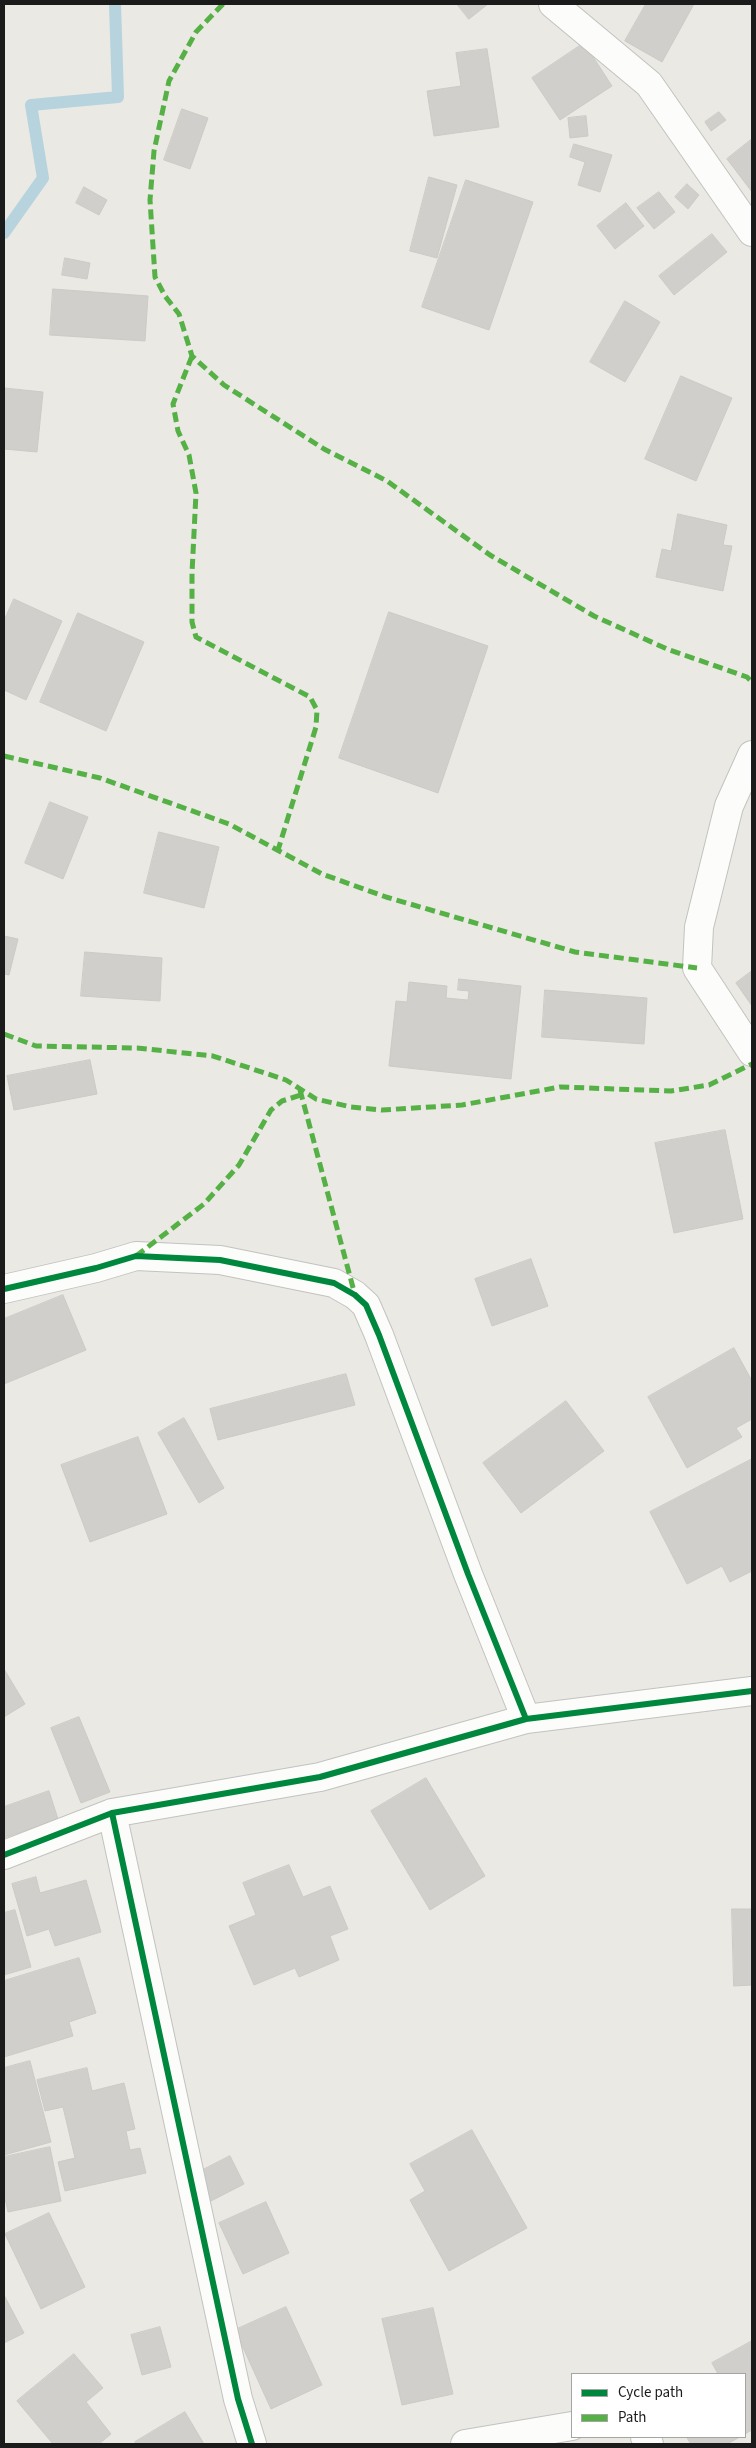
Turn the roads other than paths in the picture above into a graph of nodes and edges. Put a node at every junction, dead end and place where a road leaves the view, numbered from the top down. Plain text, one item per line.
1 (554, 4) edge
2 (752, 232) edge
3 (752, 755) edge
4 (752, 1052) edge
5 (4, 1289) edge
6 (752, 1690) edge
7 (526, 1719) junction
8 (112, 1813) junction
9 (4, 1856) edge
10 (571, 2426) edge
11 (252, 2444) edge
12 (465, 2444) edge

1 - 2 street
3 - 4 street
5 - 7 street
6 - 7 street
7 - 8 street
8 - 9 street
8 - 11 street
10 - 12 street

